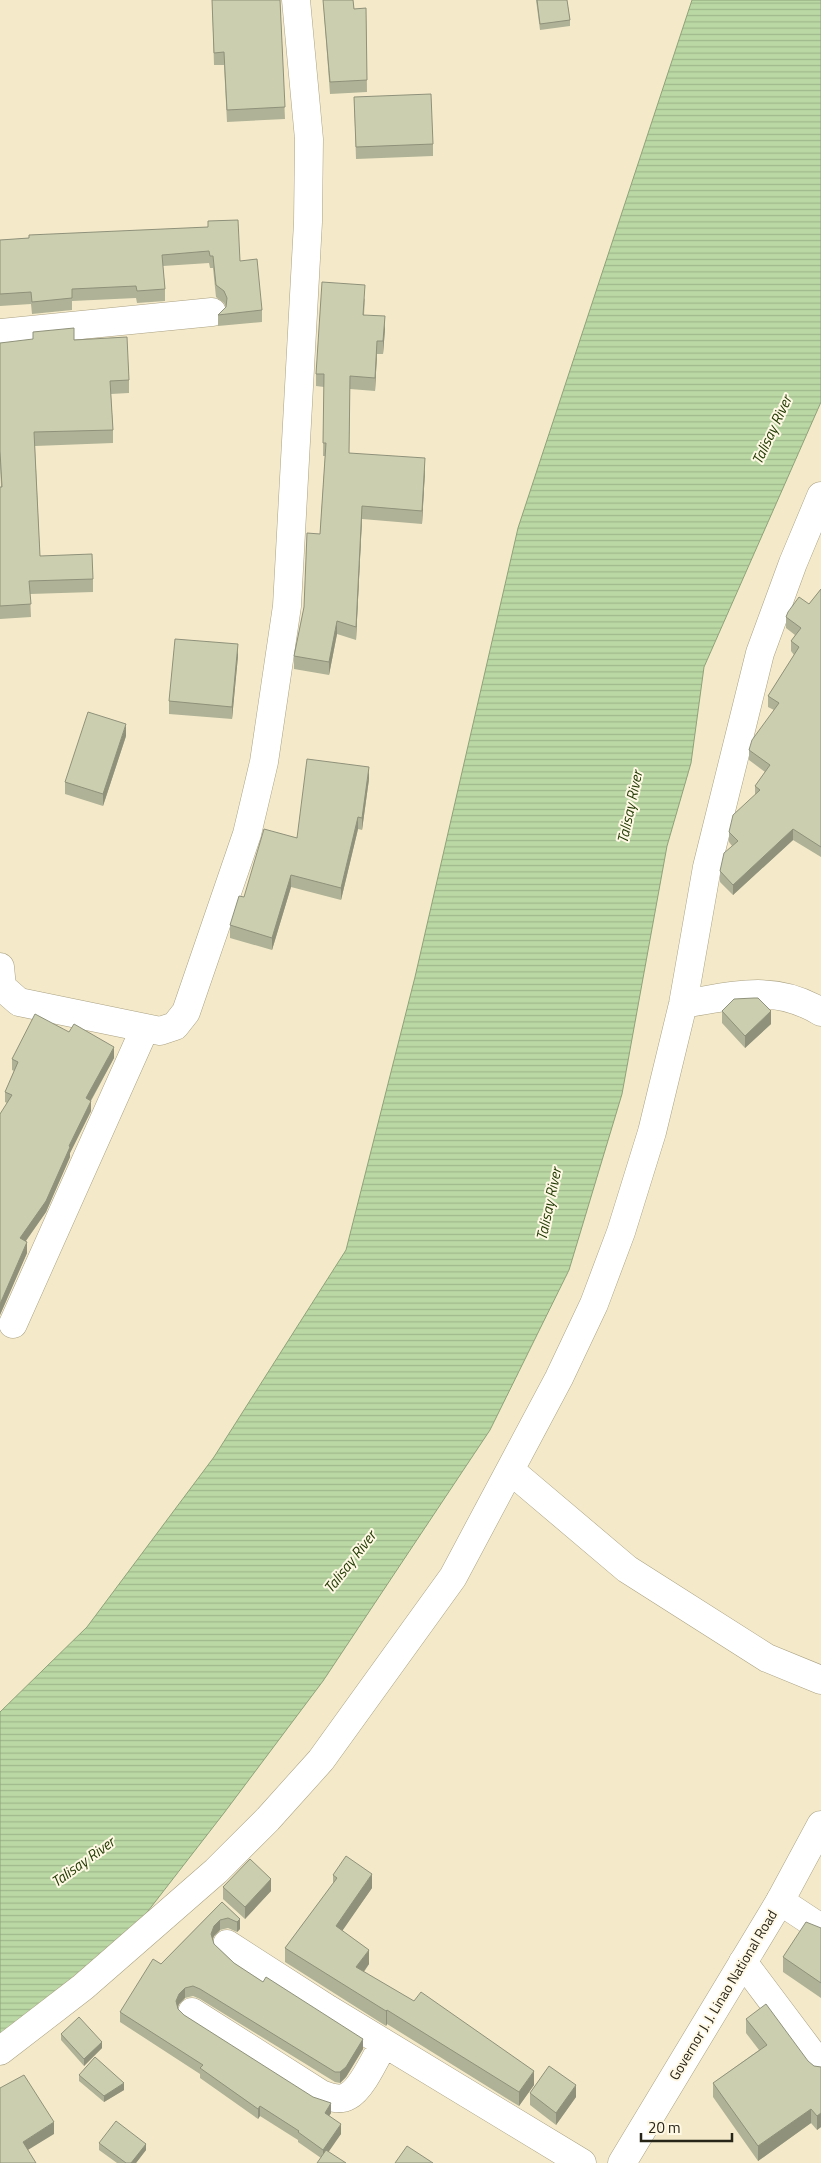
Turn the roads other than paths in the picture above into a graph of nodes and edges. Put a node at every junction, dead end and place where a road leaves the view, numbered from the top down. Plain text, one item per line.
1 (296, 0) edge
2 (212, 312) dead end
3 (0, 333) edge
4 (821, 496) edge
5 (0, 967) edge
6 (683, 1004) junction
7 (821, 1012) edge
8 (145, 1028) junction
9 (13, 1324) dead end
10 (510, 1470) junction
11 (821, 1680) edge
12 (821, 1825) edge
13 (780, 1901) junction
14 (821, 1928) edge
15 (227, 1944) dead end
16 (743, 1962) junction
17 (192, 2012) dead end
18 (384, 2043) junction
19 (0, 2051) edge
20 (821, 2066) edge
21 (582, 2163) edge
22 (622, 2163) edge

1 - 8 street
2 - 3 street
4 - 6 street
5 - 8 street
6 - 7 street
6 - 10 street
8 - 9 street
10 - 11 street
10 - 19 street
12 - 13 street, Governor J. J. Linao National Road
13 - 14 street
13 - 16 street, Governor J. J. Linao National Road
15 - 18 street
16 - 20 street
16 - 22 street, Governor J. J. Linao National Road
17 - 18 street
18 - 21 street

